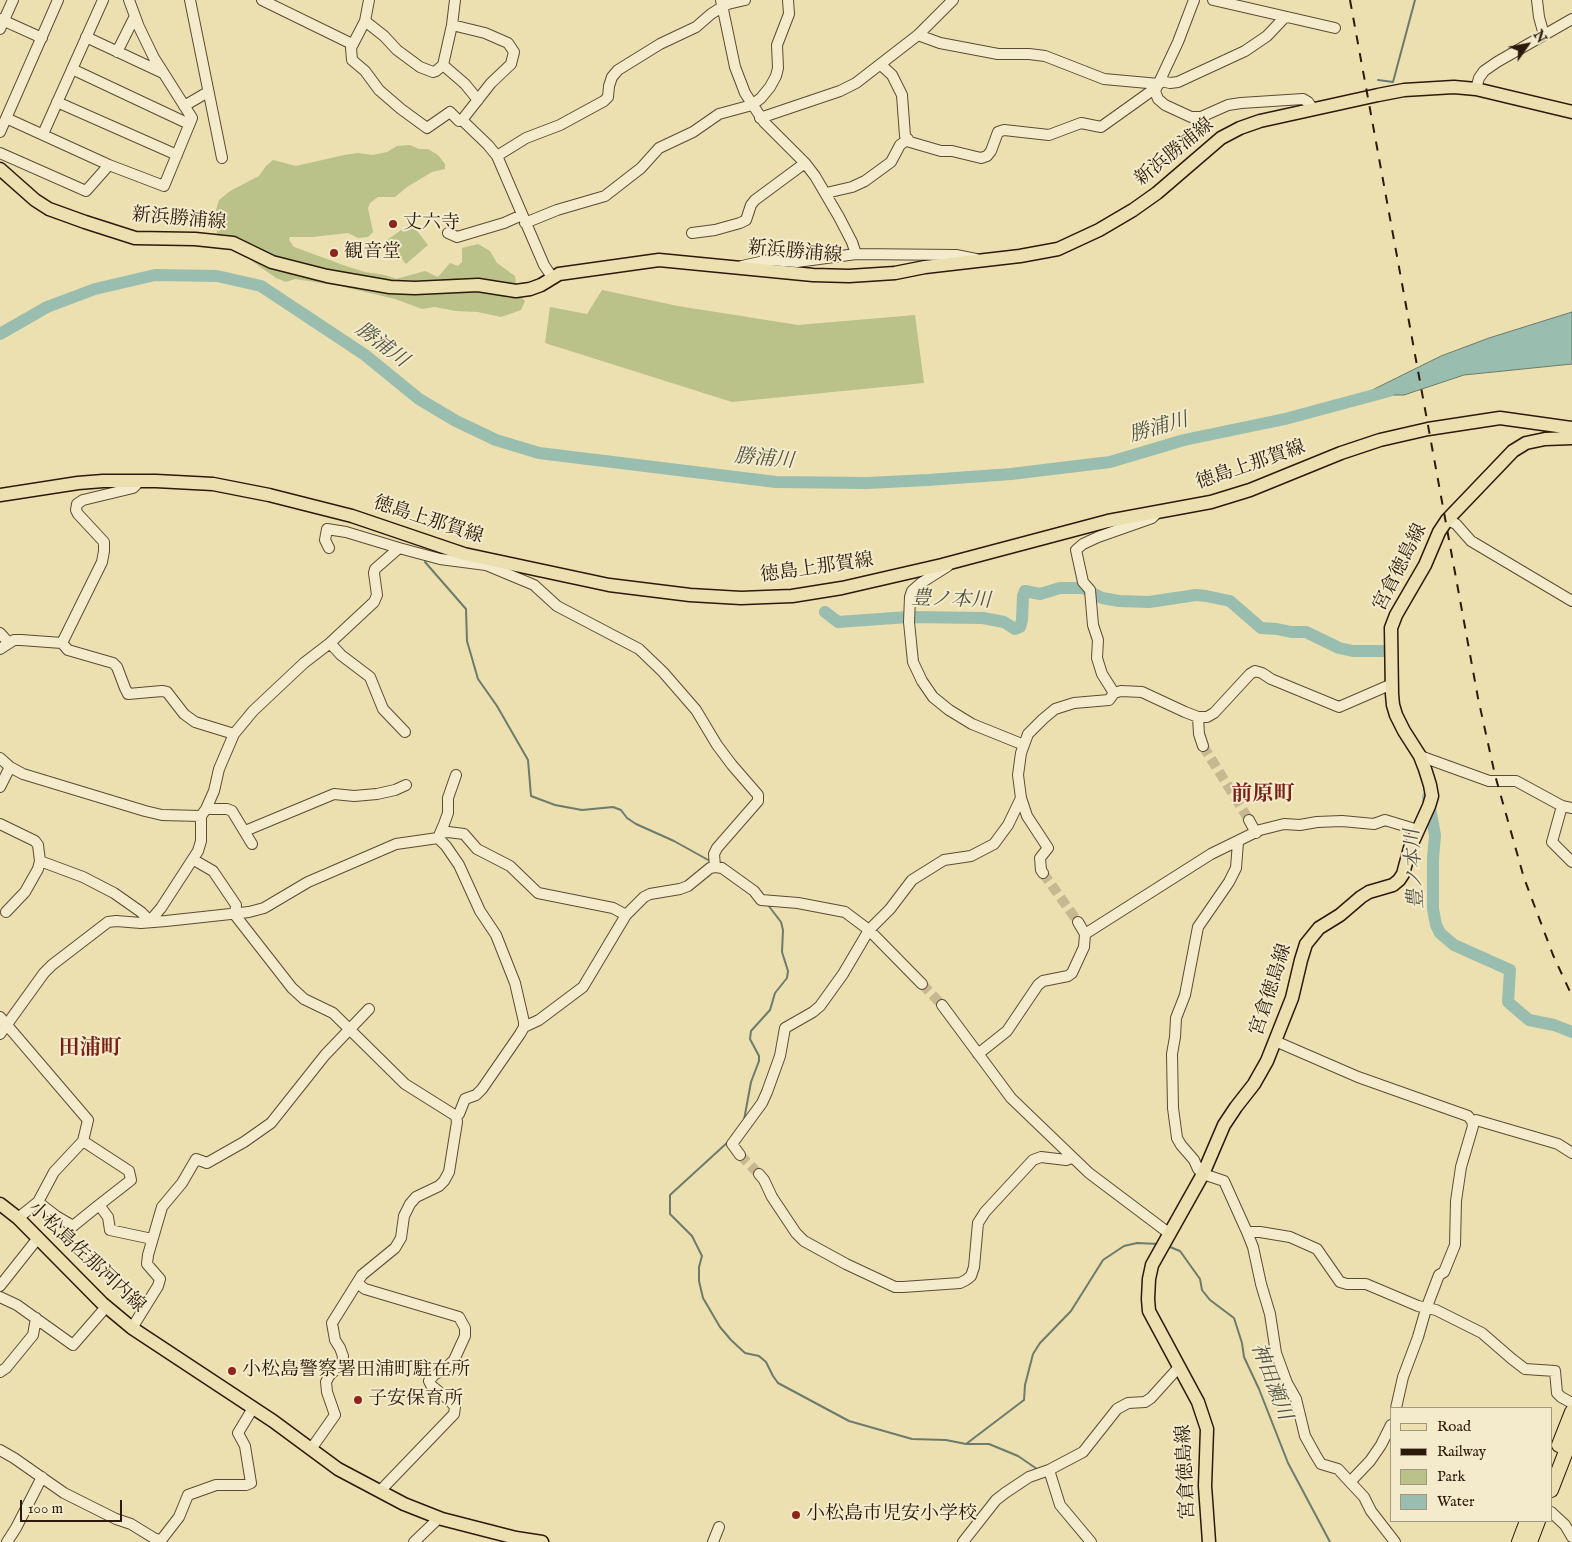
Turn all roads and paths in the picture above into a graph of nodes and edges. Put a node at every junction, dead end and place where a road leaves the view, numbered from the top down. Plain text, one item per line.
1 (13, 0) edge
2 (58, 0) edge
3 (104, 0) edge
4 (131, 0) edge
5 (190, 0) edge
6 (262, 0) edge
7 (369, 0) edge
8 (455, 0) edge
9 (745, 0) edge
10 (788, 0) edge
11 (953, 0) edge
12 (1194, 0) edge
13 (1213, 0) edge
14 (1537, 0) edge
15 (721, 4) edge
16 (135, 16) junction
17 (1285, 17) junction
18 (1572, 19) edge
19 (365, 21) junction
20 (1, 23) edge
21 (452, 25) junction
22 (1335, 28) dead end
23 (918, 35) junction
24 (1544, 35) junction
25 (42, 38) junction
26 (86, 38) junction
27 (352, 44) junction
28 (117, 52) junction
29 (882, 64) junction
30 (443, 65) junction
31 (72, 69) junction
32 (164, 73) junction
33 (1158, 85) junction
34 (1476, 89) junction
35 (208, 92) junction
36 (478, 100) junction
37 (57, 102) junction
38 (752, 105) junction
39 (184, 106) junction
40 (1313, 109) junction
41 (1572, 112) edge
42 (6, 118) junction
43 (760, 118) junction
44 (462, 120) junction
45 (189, 124) junction
46 (0, 132) edge
47 (44, 134) junction
48 (908, 139) junction
49 (0, 153) edge
50 (177, 155) junction
51 (497, 156) junction
52 (222, 158) dead end
53 (805, 163) junction
54 (109, 165) junction
55 (0, 169) edge
56 (826, 193) junction
57 (524, 219) junction
58 (448, 233) dead end
59 (692, 233) dead end
60 (856, 254) junction
61 (982, 261) junction
62 (739, 267) junction
63 (552, 277) junction
64 (1572, 428) edge
65 (1572, 438) edge
66 (137, 481) junction
67 (0, 495) edge
68 (1155, 512) junction
69 (1447, 520) junction
70 (329, 548) dead end
71 (399, 548) junction
72 (487, 562) junction
73 (953, 562) junction
74 (1572, 601) edge
75 (0, 633) edge
76 (62, 643) junction
77 (330, 644) junction
78 (4, 646) edge
79 (1392, 684) junction
80 (1114, 693) junction
81 (1198, 717) junction
82 (405, 732) dead end
83 (234, 734) junction
84 (1024, 745) junction
85 (1203, 746) tunnel mouth
86 (1420, 756) junction
87 (0, 758) edge
88 (10, 767) junction
89 (456, 775) dead end
90 (406, 785) dead end
91 (0, 788) edge
92 (1021, 798) junction
93 (1567, 807) edge
94 (204, 813) junction
95 (1249, 820) tunnel mouth
96 (0, 824) edge
97 (1418, 830) junction
98 (245, 831) junction
99 (1256, 833) junction
100 (439, 835) junction
101 (1238, 842) junction
102 (252, 844) dead end
103 (194, 860) junction
104 (40, 861) junction
105 (1572, 862) edge
106 (714, 863) junction
107 (1043, 873) tunnel mouth
108 (6, 912) dead end
109 (235, 915) junction
110 (626, 915) junction
111 (149, 922) junction
112 (1078, 922) tunnel mouth
113 (870, 930) junction
114 (1085, 934) junction
115 (922, 984) tunnel mouth
116 (942, 1005) tunnel mouth
117 (369, 1009) dead end
118 (0, 1017) edge
119 (8, 1024) junction
120 (524, 1027) junction
121 (351, 1029) junction
122 (0, 1034) edge
123 (1275, 1041) junction
124 (978, 1054) junction
125 (456, 1116) junction
126 (1472, 1121) junction
127 (83, 1141) junction
128 (1572, 1153) edge
129 (740, 1155) tunnel mouth
130 (1072, 1158) junction
131 (758, 1174) tunnel mouth
132 (1204, 1174) junction
133 (38, 1202) junction
134 (0, 1204) edge
135 (100, 1205) junction
136 (18, 1218) junction
137 (1247, 1232) junction
138 (1170, 1234) junction
139 (38, 1238) junction
140 (152, 1239) junction
141 (357, 1283) junction
142 (0, 1286) edge
143 (0, 1297) edge
144 (106, 1307) junction
145 (1426, 1309) junction
146 (36, 1318) junction
147 (132, 1328) junction
148 (1179, 1366) junction
149 (0, 1372) edge
150 (1572, 1403) edge
151 (1396, 1407) edge
152 (253, 1408) junction
153 (1572, 1412) edge
154 (1390, 1427) edge
155 (1572, 1436) edge
156 (311, 1449) junction
157 (0, 1450) edge
158 (1552, 1462) edge
159 (1049, 1470) junction
160 (42, 1477) junction
161 (1350, 1482) junction
162 (1552, 1487) edge
163 (380, 1492) junction
164 (1552, 1513) edge
165 (439, 1518) junction
166 (1527, 1522) edge
167 (1538, 1522) edge
168 (719, 1527) dead end
169 (1572, 1537) edge
170 (7, 1542) edge
171 (414, 1542) edge
172 (542, 1542) edge
173 (713, 1542) edge
174 (963, 1542) edge
175 (1091, 1542) edge
176 (1209, 1542) edge
177 (1394, 1542) edge
178 (1518, 1542) edge
179 (1530, 1542) edge

1 - 20 street
2 - 25 street
3 - 26 street
4 - 16 street
5 - 35 street
6 - 27 street
7 - 19 street
8 - 21 street
9 - 15 street
10 - 38 street
11 - 23 street
12 - 33 street
13 - 17 street
14 - 24 street
15 - 38 street
15 - 51 street
16 - 28 street
16 - 32 street
17 - 22 street
17 - 33 street
18 - 24 street
19 - 27 street
19 - 30 street
20 - 25 street
21 - 30 street
21 - 36 street
23 - 29 street
23 - 33 street
24 - 34 street
25 - 42 street
26 - 28 street
26 - 31 street
27 - 44 street
28 - 32 street
29 - 43 street
29 - 48 street
30 - 36 street
31 - 37 street
31 - 45 street
32 - 39 street
33 - 40 street
33 - 48 street
34 - 40 main road, 新浜勝浦線
34 - 41 main road, 新浜勝浦線
35 - 39 street
35 - 52 street
36 - 44 street
37 - 47 street
37 - 50 street
38 - 43 street
38 - 57 street
39 - 45 street
40 - 61 main road, 新浜勝浦線
42 - 46 street
42 - 47 street
43 - 53 street
44 - 51 street
45 - 50 street
47 - 54 street
48 - 56 street
49 - 54 street
50 - 54 street
51 - 57 street
53 - 56 street
53 - 59 street
55 - 63 main road, 新浜勝浦線
56 - 60 street
57 - 58 street
57 - 63 street
60 - 61 street
60 - 62 street
61 - 62 main road, 新浜勝浦線
62 - 63 main road, 新浜勝浦線
64 - 68 main road, 徳島上那賀線
65 - 69 main road, 宮倉徳島線
66 - 67 main road, 徳島上那賀線
66 - 72 main road, 徳島上那賀線
66 - 76 street
68 - 73 main road, 徳島上那賀線
68 - 80 street
69 - 74 street
69 - 79 main road, 宮倉徳島線
70 - 71 street
71 - 72 street
71 - 77 street
72 - 73 main road, 徳島上那賀線
72 - 106 street
73 - 84 street
75 - 78 street
76 - 78 street
76 - 83 street
77 - 82 street
77 - 83 street
79 - 81 street
79 - 86 main road, 宮倉徳島線
80 - 81 street
80 - 84 street
81 - 85 street
83 - 94 street
84 - 92 street
86 - 93 street
86 - 97 main road, 宮倉徳島線
87 - 88 street
88 - 91 street
88 - 94 street
89 - 100 street
90 - 98 street
92 - 107 street
92 - 113 street
93 - 105 street
94 - 98 street
94 - 103 street
95 - 99 street
96 - 104 street
97 - 99 street
97 - 123 main road, 宮倉徳島線
98 - 102 street
99 - 101 street
100 - 109 street
100 - 110 street
100 - 120 street
101 - 114 street
101 - 132 street
103 - 109 street
103 - 111 street
104 - 108 street
104 - 111 street
106 - 110 street
106 - 113 street
109 - 111 street
109 - 121 street
110 - 120 street
111 - 119 street
112 - 114 street
113 - 115 street
113 - 129 street
114 - 124 street
116 - 124 street
117 - 121 street
118 - 119 street
119 - 122 street
119 - 127 street
120 - 125 street
121 - 125 street
121 - 140 street
123 - 126 street
123 - 132 main road, 宮倉徳島線
124 - 130 street
125 - 141 street
126 - 128 street
126 - 145 street
127 - 133 street
127 - 135 street
130 - 131 street
130 - 138 street
132 - 137 street
132 - 138 main road, 宮倉徳島線
133 - 135 street
133 - 136 street
134 - 136 main road, 小松島佐那河内線
135 - 140 street
136 - 139 main road, 小松島佐那河内線
137 - 145 street
137 - 161 street
138 - 148 main road, 宮倉徳島線
139 - 142 street
139 - 144 main road, 小松島佐那河内線
140 - 147 street
141 - 156 street
141 - 163 street
143 - 146 street
144 - 146 street
144 - 147 main road, 小松島佐那河内線
145 - 150 street
145 - 151 street
146 - 149 street
147 - 152 main road, 小松島佐那河内線
148 - 159 street
148 - 176 main road, 宮倉徳島線
152 - 156 main road, 小松島佐那河内線
152 - 160 street
153 - 158 highway
154 - 161 street
155 - 162 highway
156 - 163 main road, 小松島佐那河内線
157 - 160 street
159 - 174 street
159 - 175 street
160 - 170 street
161 - 177 street
163 - 165 main road, 小松島佐那河内線
164 - 169 street
165 - 171 street
165 - 172 main road, 小松島佐那河内線
166 - 178 highway
167 - 179 highway
168 - 173 street

